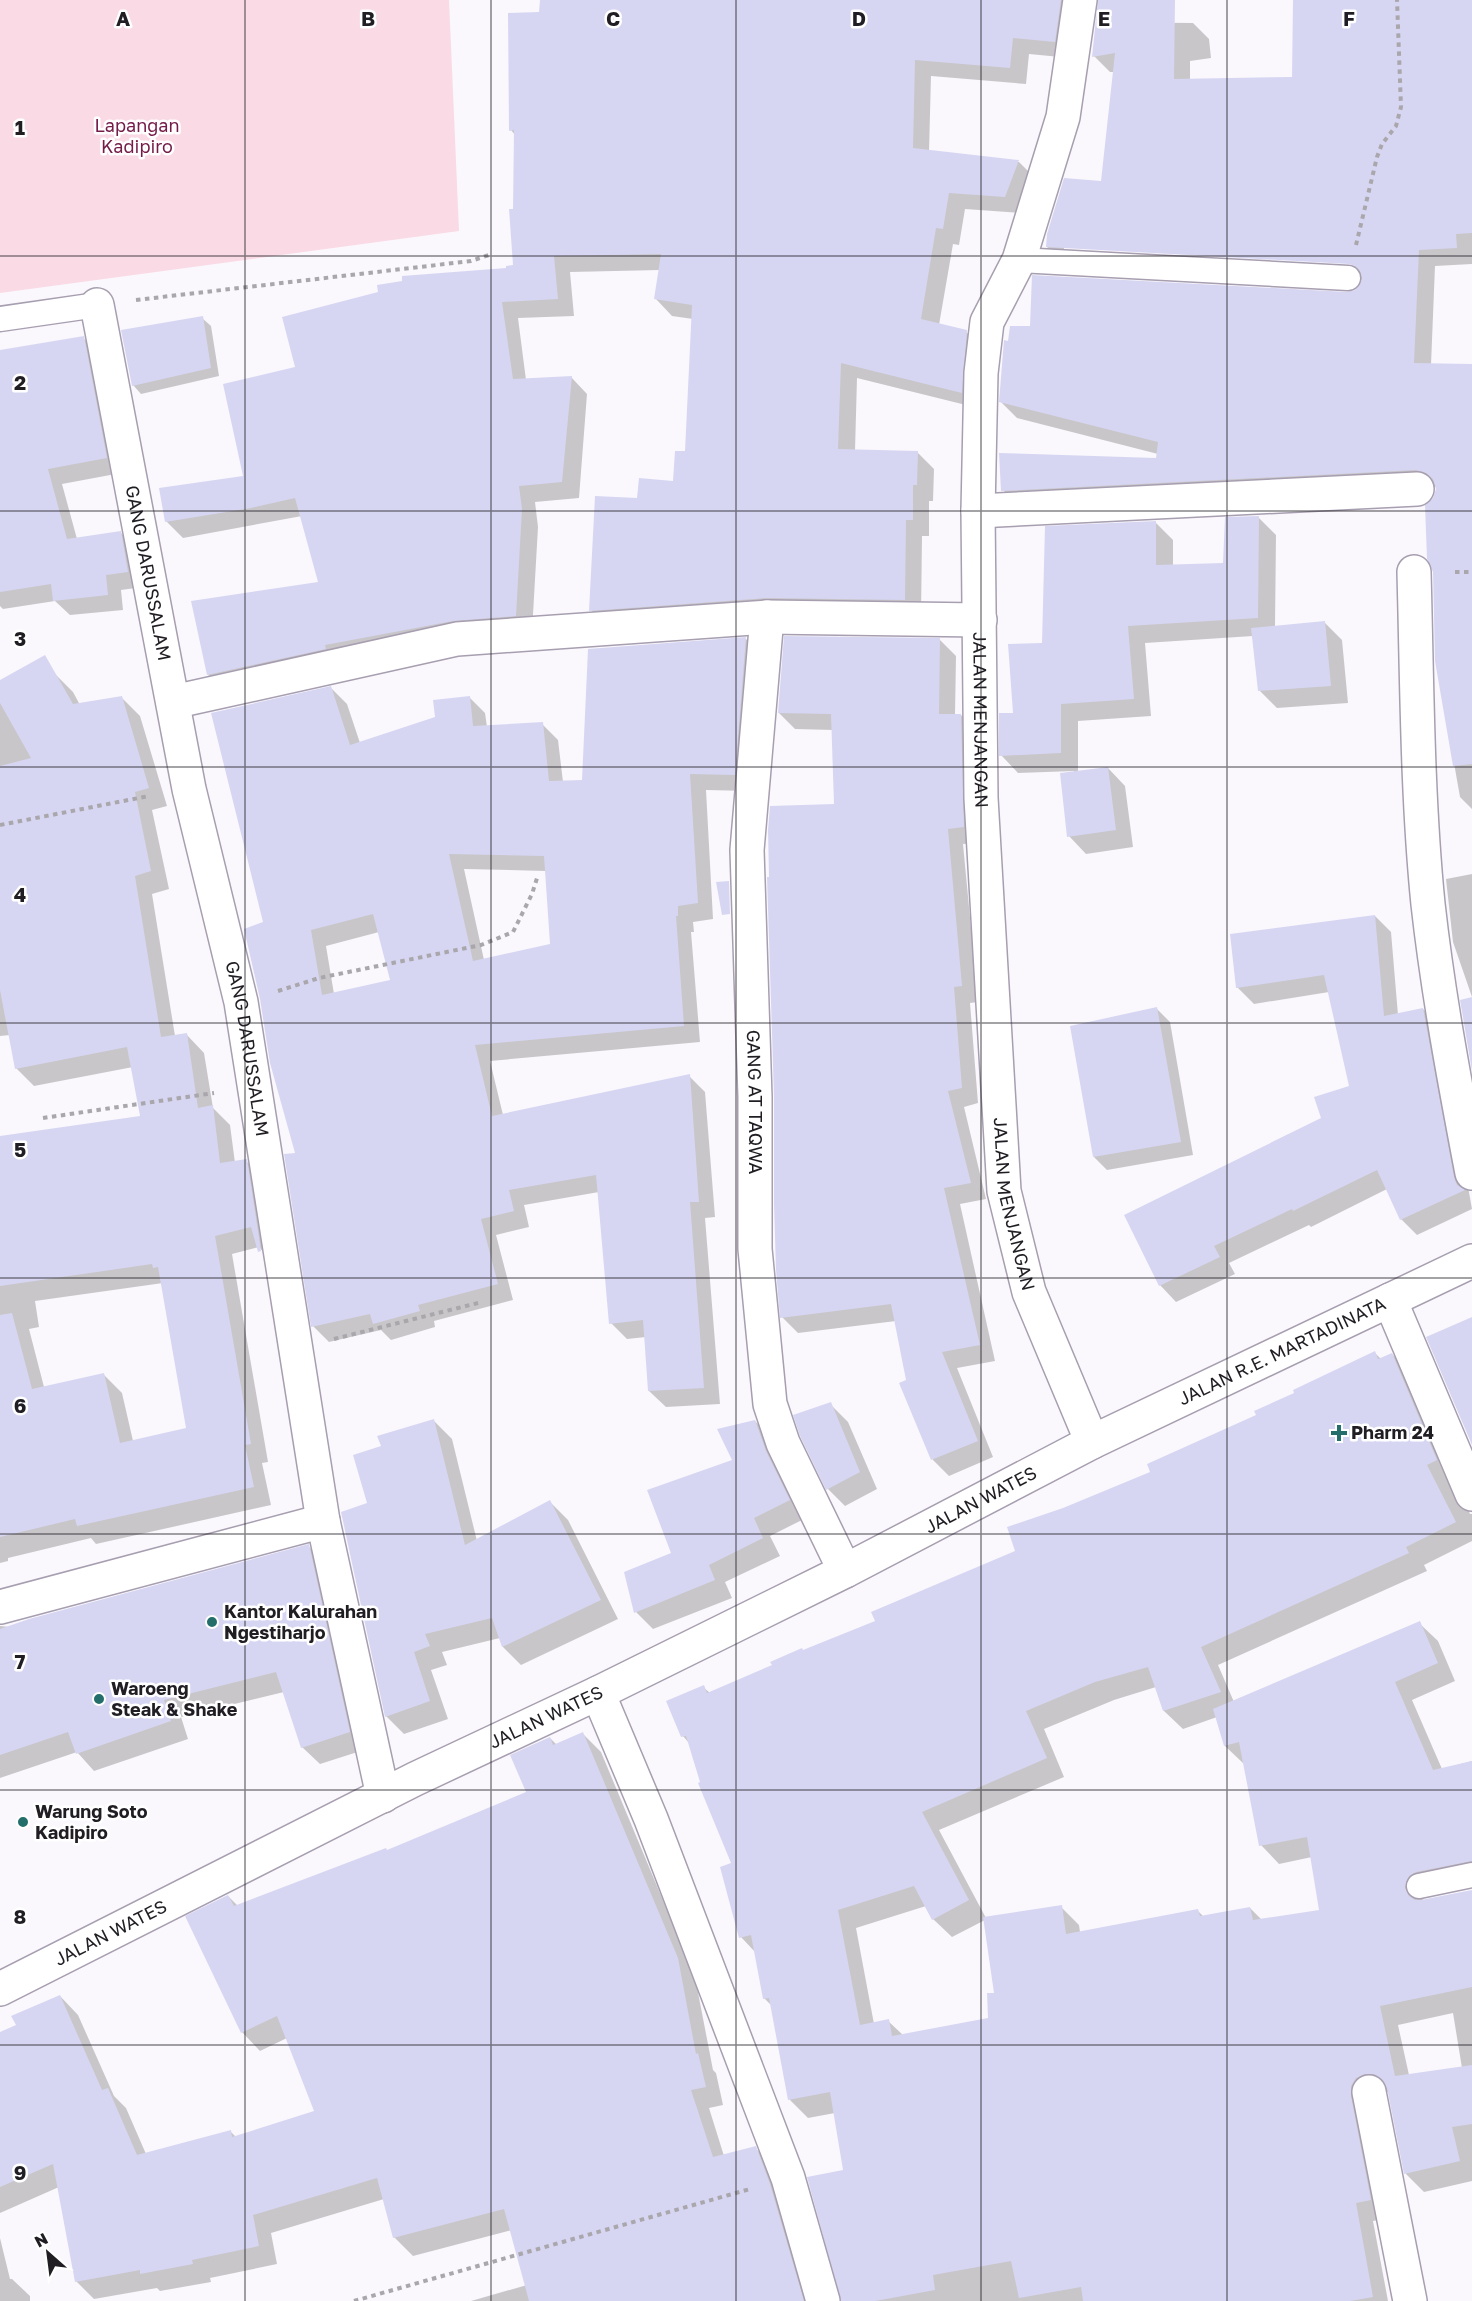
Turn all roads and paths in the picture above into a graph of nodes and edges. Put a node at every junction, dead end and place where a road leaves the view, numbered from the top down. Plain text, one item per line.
1 (1080, 0) edge
2 (1397, 0) edge
3 (492, 254) dead end
4 (1019, 261) junction
5 (1348, 278) joint
6 (97, 305) junction
7 (0, 319) edge
8 (1417, 489) dead end
9 (978, 511) junction
10 (1414, 572) dead end
11 (767, 617) junction
12 (980, 620) junction
13 (173, 702) junction
14 (189, 789) junction
15 (0, 825) edge
16 (538, 875) dead end
17 (240, 1002) junction
18 (253, 1087) junction
19 (43, 1118) dead end
20 (1472, 1173) edge
21 (1472, 1261) edge
22 (1390, 1300) junction
23 (482, 1302) dead end
24 (295, 1348) junction
25 (1092, 1442) junction
26 (1472, 1494) edge
27 (323, 1521) junction
28 (845, 1571) junction
29 (0, 1606) edge
30 (598, 1693) junction
31 (383, 1796) junction
32 (1472, 1875) edge
33 (1419, 1886) dead end
34 (0, 1989) edge
35 (1369, 2092) dead end
36 (788, 2178) junction
37 (354, 2301) edge
38 (823, 2301) edge
39 (1410, 2301) edge

1 - 4 street, JALAN MENJANGAN
2 - 5 path
3 - 6 path
4 - 5 lane
4 - 9 street, JALAN MENJANGAN
6 - 7 lane
6 - 13 street, GANG DARUSSALAM
8 - 9 street
9 - 12 street, JALAN MENJANGAN
10 - 20 street
11 - 12 street
11 - 13 street
11 - 28 street, GANG AT TAQWA
12 - 25 street, JALAN MENJANGAN
13 - 14 street, GANG DARUSSALAM
14 - 15 path
14 - 17 street, GANG DARUSSALAM
16 - 17 path
17 - 18 street, GANG DARUSSALAM
18 - 19 path
18 - 24 street, GANG DARUSSALAM
21 - 22 street, JALAN R.E. MARTADINATA
22 - 25 street, JALAN R.E. MARTADINATA
22 - 26 street
23 - 24 path
24 - 27 street, GANG DARUSSALAM
25 - 28 street, JALAN WATES
27 - 29 street
27 - 31 street, GANG DARUSSALAM
28 - 30 street, JALAN WATES
30 - 31 street, JALAN WATES
30 - 36 street
31 - 34 street, JALAN WATES
32 - 33 lane
35 - 39 street
36 - 37 path
36 - 38 street

